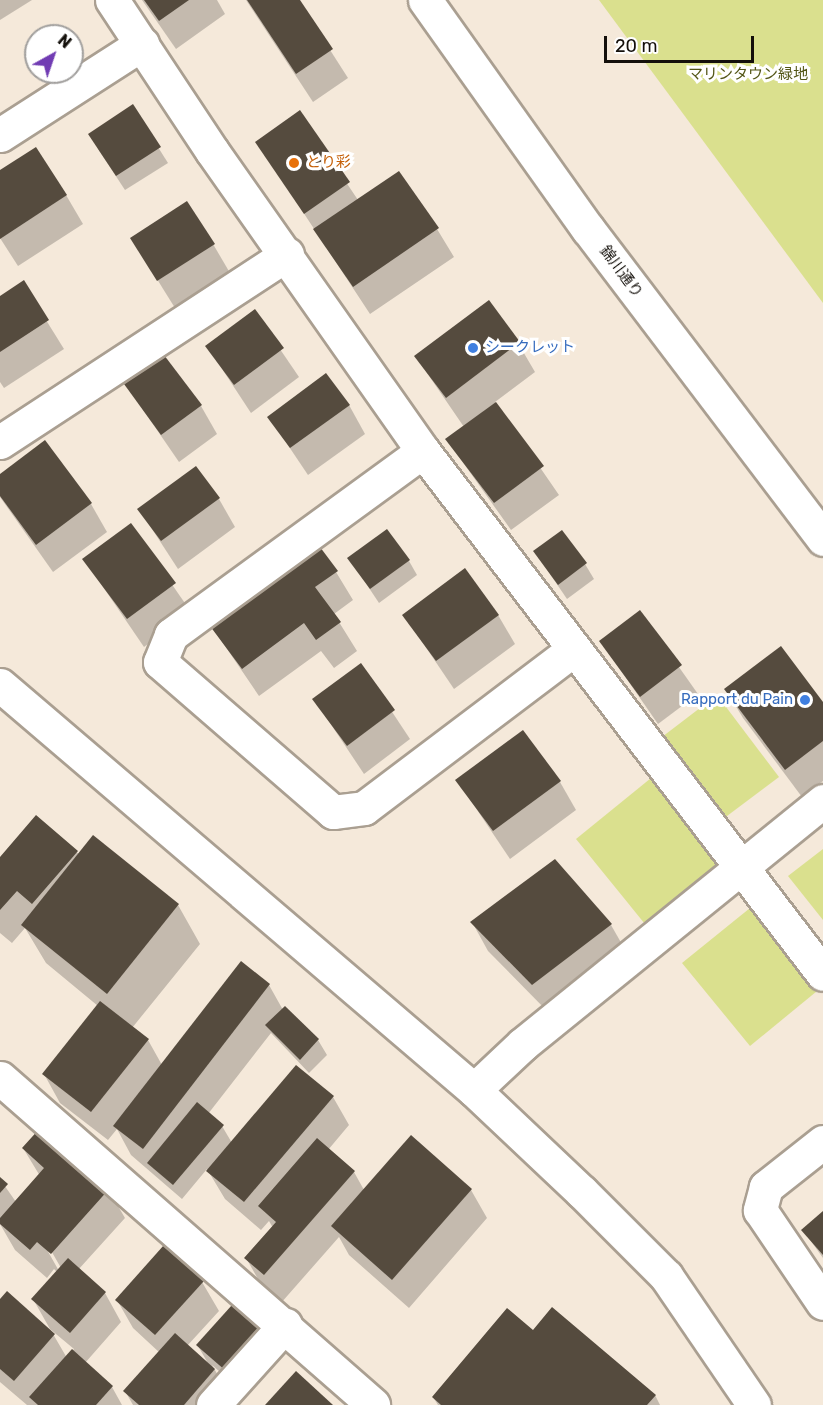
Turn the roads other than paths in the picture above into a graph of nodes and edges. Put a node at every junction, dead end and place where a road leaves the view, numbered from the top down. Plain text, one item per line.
1 (112, 0) edge
2 (425, 0) edge
3 (142, 44) junction
4 (0, 135) edge
5 (287, 254) junction
6 (0, 442) edge
7 (423, 451) junction
8 (823, 539) edge
9 (573, 650) junction
10 (0, 685) edge
11 (823, 801) edge
12 (741, 865) junction
13 (823, 974) edge
14 (0, 1078) edge
15 (474, 1090) junction
16 (823, 1142) edge
17 (823, 1303) edge
18 (285, 1325) junction
19 (213, 1405) edge
20 (373, 1405) edge
21 (754, 1405) edge

1 - 3 street
2 - 8 street, 錦川通り
3 - 4 street
3 - 5 street
5 - 6 street
5 - 7 street
7 - 9 street
7 - 9 street
9 - 12 street
10 - 15 street
11 - 12 street
12 - 13 street
12 - 15 street
14 - 18 street
15 - 21 street
16 - 17 street
18 - 19 street
18 - 20 street

